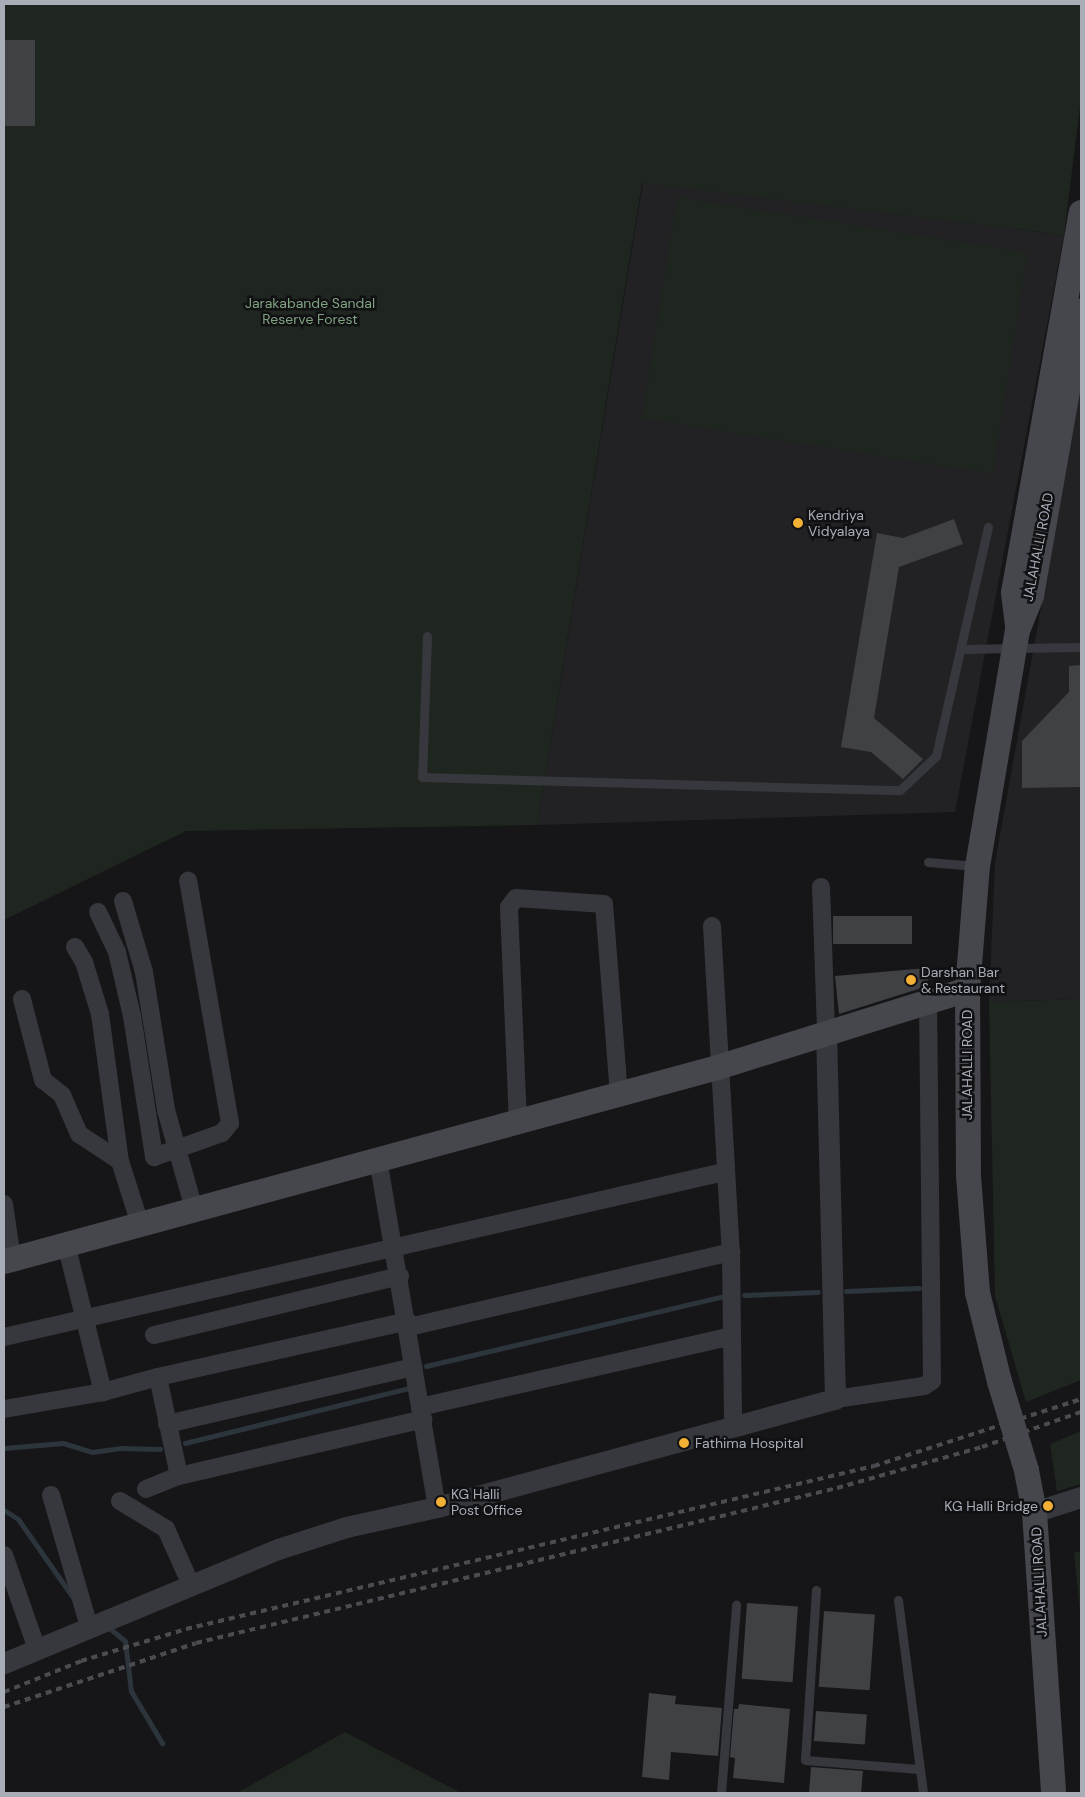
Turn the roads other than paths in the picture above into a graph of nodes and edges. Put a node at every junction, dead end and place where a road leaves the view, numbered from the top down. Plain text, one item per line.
1 (1081, 212) edge
2 (1077, 257) edge
3 (1081, 310) edge
4 (988, 527) dead end
5 (427, 636) dead end
6 (1016, 639) junction
7 (1081, 647) edge
8 (963, 649) junction
9 (928, 862) dead end
10 (977, 866) junction
11 (188, 881) dead end
12 (821, 887) dead end
13 (123, 901) dead end
14 (98, 912) dead end
15 (712, 926) dead end
16 (75, 947) dead end
17 (967, 989) junction
18 (22, 999) dead end
19 (928, 1002) junction
20 (826, 1033) junction
21 (717, 1067) junction
22 (619, 1093) junction
23 (518, 1123) junction
24 (176, 1150) junction
25 (378, 1159) junction
26 (120, 1160) junction
27 (724, 1172) junction
28 (4, 1204) edge
29 (194, 1209) junction
30 (140, 1224) junction
31 (66, 1244) junction
32 (394, 1245) junction
33 (731, 1252) junction
34 (8, 1260) edge
35 (400, 1276) junction
36 (85, 1320) junction
37 (408, 1324) junction
38 (154, 1335) dead end
39 (732, 1336) junction
40 (4, 1337) edge
41 (414, 1367) junction
42 (158, 1377) junction
43 (103, 1392) junction
44 (835, 1399) junction
45 (4, 1409) edge
46 (422, 1413) junction
47 (167, 1424) junction
48 (733, 1427) junction
49 (179, 1476) junction
50 (146, 1489) dead end
51 (51, 1495) dead end
52 (1081, 1497) edge
53 (120, 1501) dead end
54 (437, 1507) junction
55 (1034, 1512) junction
56 (4, 1558) edge
57 (191, 1585) junction
58 (816, 1590) dead end
59 (898, 1600) dead end
60 (736, 1605) dead end
61 (88, 1627) junction
62 (36, 1649) junction
63 (4, 1663) edge
64 (920, 1769) junction
65 (721, 1793) edge
66 (923, 1793) edge
67 (1053, 1793) edge

1 - 2 main road
2 - 6 main road
3 - 6 main road, JALAHALLI ROAD
4 - 8 lane
5 - 8 lane
6 - 7 lane
6 - 8 lane
6 - 10 main road, JALAHALLI ROAD
9 - 10 lane
10 - 17 main road, JALAHALLI ROAD
11 - 24 street
12 - 20 street
13 - 24 street
14 - 24 street
15 - 21 street
16 - 26 street
17 - 19 main road
17 - 55 main road, JALAHALLI ROAD, bridge
18 - 26 street
19 - 20 main road
19 - 44 street
20 - 21 main road
20 - 44 street
21 - 22 main road
21 - 27 street
22 - 23 main road
22 - 23 street
23 - 25 main road
24 - 29 street
25 - 29 main road
25 - 32 street
26 - 30 street
27 - 32 street
27 - 33 street
28 - 34 street
29 - 30 main road
30 - 31 main road
31 - 34 main road
31 - 36 street
32 - 35 street
32 - 36 street
33 - 37 street
33 - 39 street
35 - 37 street
35 - 38 street
36 - 40 street
36 - 43 street
37 - 41 street
37 - 42 street
39 - 46 street
39 - 48 street
41 - 46 street
41 - 47 street
42 - 43 street
42 - 47 street
43 - 45 street
44 - 48 street
46 - 49 street
46 - 54 street
47 - 49 street
48 - 54 street
49 - 50 street
51 - 61 street
52 - 55 street
53 - 57 street
54 - 57 street
55 - 67 main road, JALAHALLI ROAD
56 - 62 street
57 - 61 street
58 - 64 lane
59 - 64 lane
60 - 65 lane
61 - 62 street
62 - 63 street
64 - 66 lane

